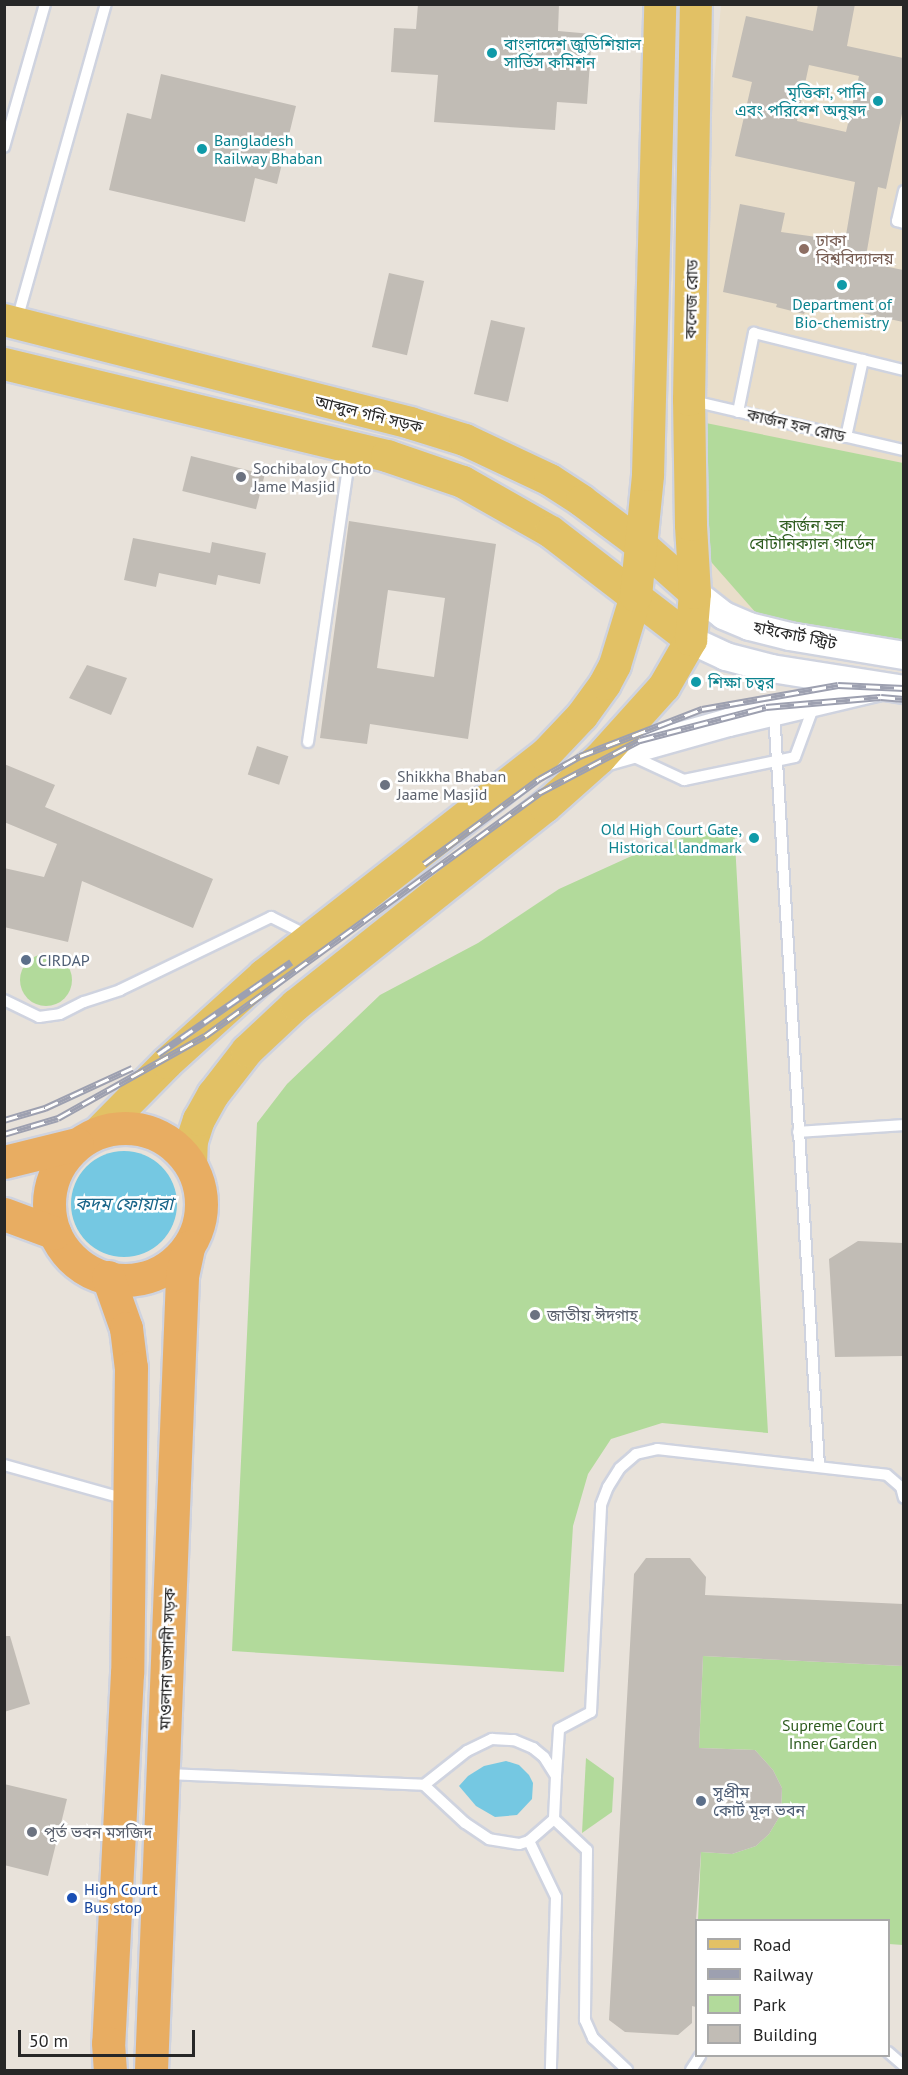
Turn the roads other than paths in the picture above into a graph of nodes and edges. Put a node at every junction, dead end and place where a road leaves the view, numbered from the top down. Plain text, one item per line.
1 (45, 4) edge
2 (106, 4) edge
3 (660, 4) edge
4 (696, 4) edge
5 (4, 147) edge
6 (903, 191) edge
7 (903, 223) edge
8 (11, 322) edge
9 (863, 360) junction
10 (4, 364) edge
11 (903, 370) edge
12 (689, 400) junction
13 (738, 412) junction
14 (846, 437) junction
15 (351, 449) junction
16 (903, 450) edge
17 (641, 545) junction
18 (695, 593) junction
19 (636, 596) junction
20 (691, 640) junction
21 (903, 655) edge
22 (892, 687) edge
23 (816, 700) junction
24 (774, 710) junction
25 (308, 742) dead end
26 (612, 755) junction
27 (777, 761) junction
28 (312, 938) junction
29 (4, 1000) edge
30 (903, 1125) edge
31 (798, 1132) junction
32 (88, 1139) junction
33 (4, 1162) edge
34 (191, 1165) junction
35 (4, 1214) edge
36 (55, 1233) junction
37 (188, 1247) junction
38 (108, 1277) junction
39 (4, 1465) edge
40 (819, 1467) junction
41 (888, 1475) junction
42 (903, 1477) edge
43 (903, 1498) edge
44 (129, 1500) junction
45 (162, 1774) junction
46 (556, 1776) junction
47 (424, 1785) junction
48 (554, 1819) junction
49 (529, 1841) junction
50 (890, 2054) edge
51 (699, 2057) edge
52 (903, 2066) edge
53 (110, 2070) edge
54 (152, 2070) edge
55 (551, 2070) edge
56 (627, 2070) edge
57 (691, 2070) edge

1 - 5 lane
2 - 8 lane
3 - 17 main road
4 - 12 main road, কলেজ রোড
6 - 7 lane
8 - 17 main road, আব্দুল গনি সড়ক
9 - 11 lane
9 - 13 lane
9 - 14 lane
10 - 15 main road
12 - 13 lane, কার্জন হল রোড
12 - 18 main road, কলেজ রোড
13 - 14 lane, কার্জন হল রোড
14 - 16 lane, কার্জন হল রোড
15 - 19 main road
15 - 25 lane
17 - 18 main road, আব্দুল গনি সড়ক
17 - 19 main road
18 - 20 main road, কলেজ রোড
18 - 21 main road, হাইকোর্ট স্ট্রিট
19 - 20 main road
19 - 28 main road
20 - 22 main road
20 - 26 main road
22 - 23 main road
23 - 24 main road
23 - 27 lane
24 - 26 main road
24 - 27 lane
26 - 27 lane
26 - 34 main road
27 - 31 lane
28 - 29 lane
28 - 32 main road
30 - 31 lane
31 - 40 lane
32 - 33 highway
32 - 34 highway
32 - 36 highway
34 - 37 highway
35 - 36 highway
36 - 38 highway
37 - 38 highway
37 - 45 highway, মাওলানা ভাসানী সড়ক
38 - 44 highway
39 - 44 lane
40 - 41 lane
40 - 46 lane
41 - 42 lane
41 - 43 lane
44 - 53 highway
45 - 47 lane
45 - 54 highway, মাওলানা ভাসানী সড়ক
46 - 47 lane
46 - 48 lane
47 - 49 lane
48 - 49 lane
48 - 56 lane
49 - 55 lane
50 - 52 lane
51 - 57 lane

